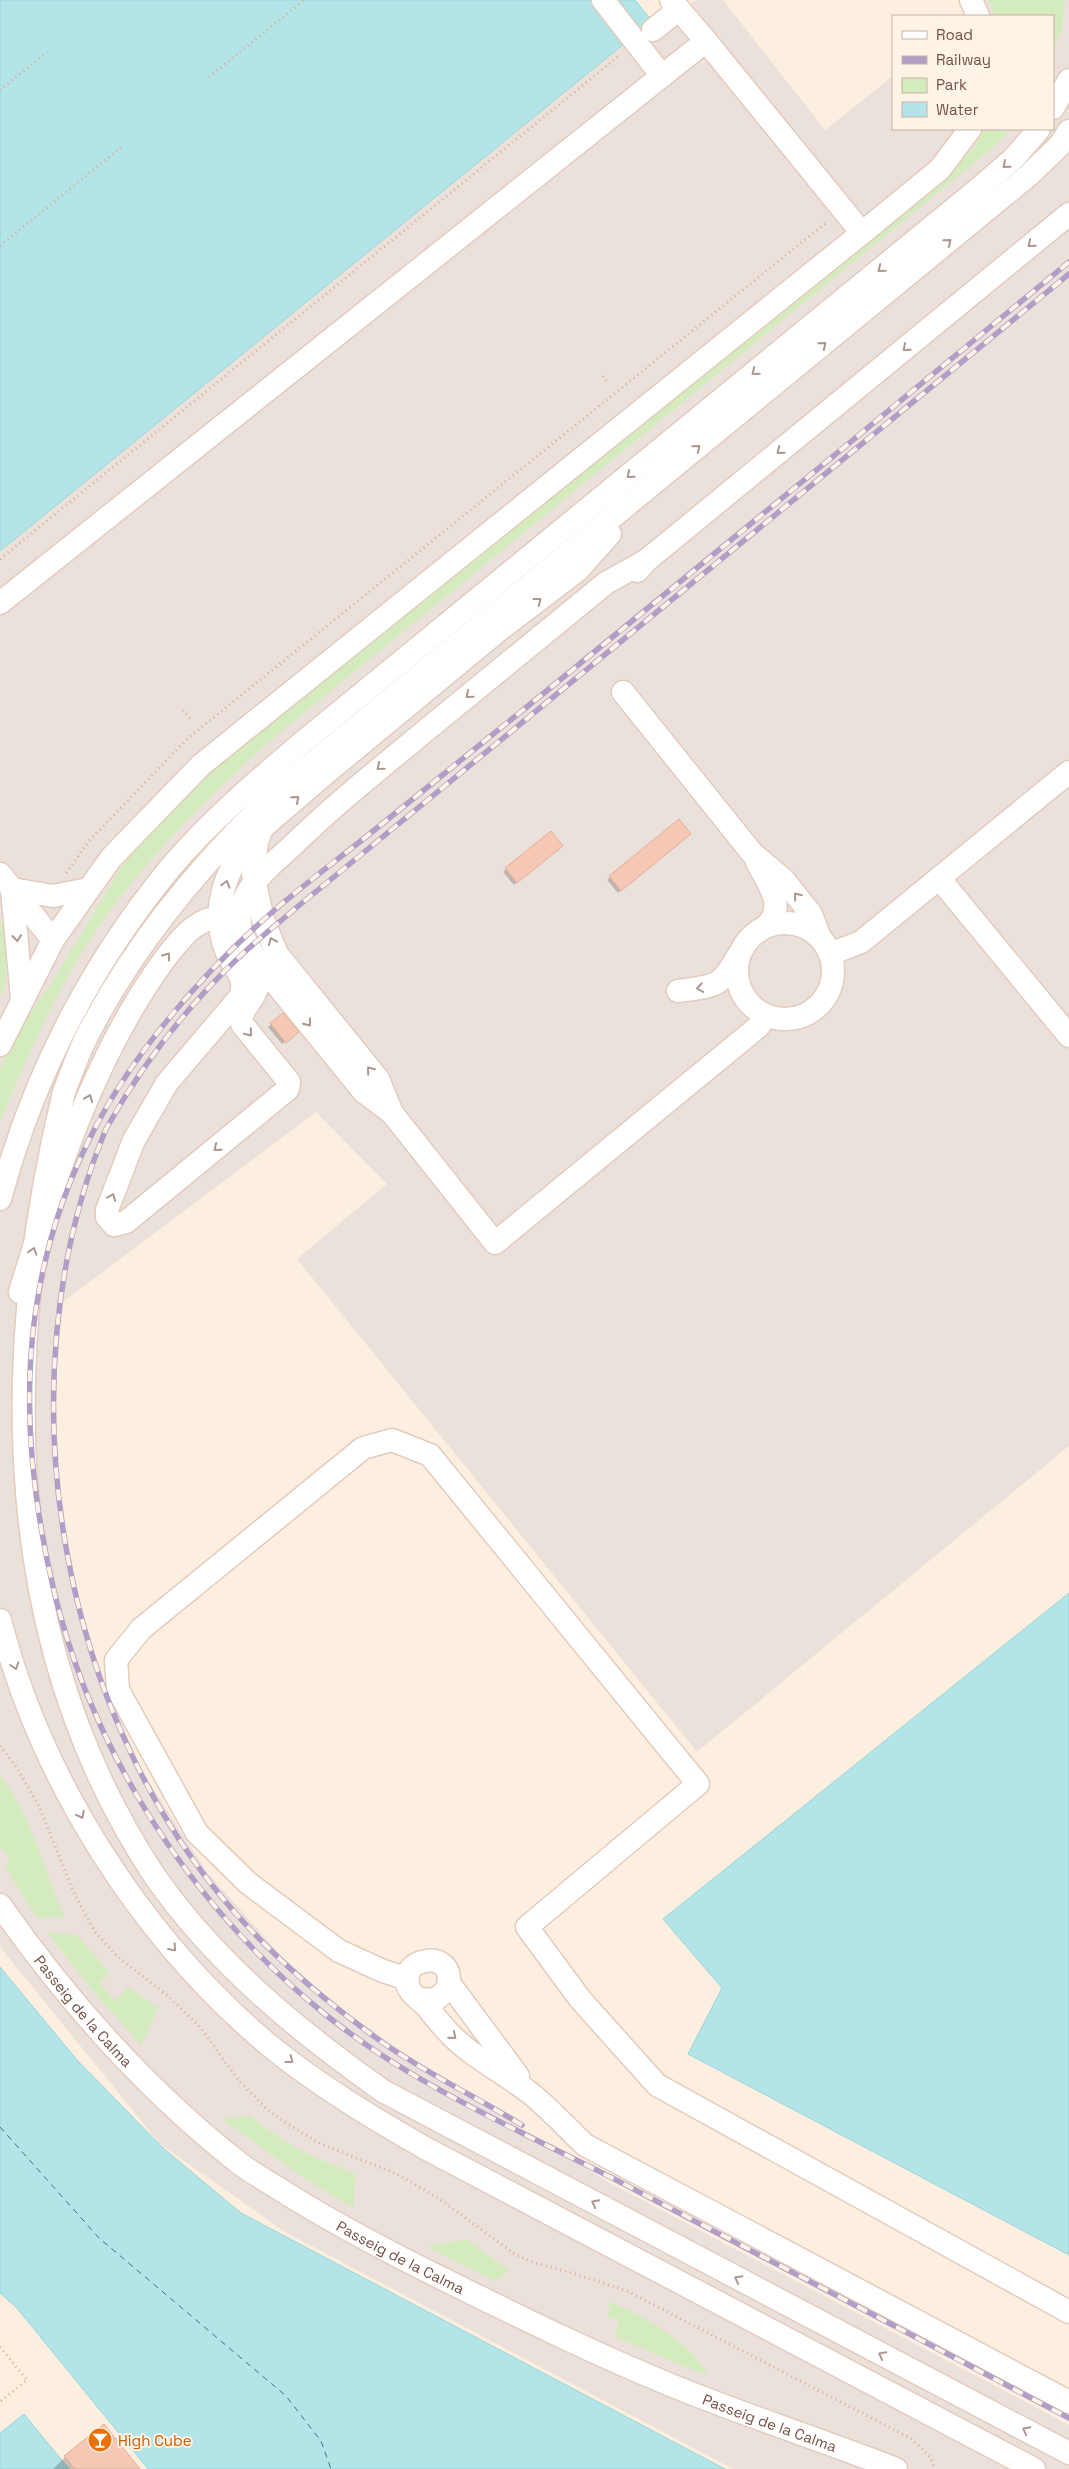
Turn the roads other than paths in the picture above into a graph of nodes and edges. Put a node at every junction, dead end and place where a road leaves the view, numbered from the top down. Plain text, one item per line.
1 (603, 0) edge
2 (972, 0) edge
3 (675, 5) edge
4 (978, 15) edge
5 (644, 36) junction
6 (706, 40) junction
7 (662, 76) junction
8 (1069, 80) edge
9 (1054, 106) edge
10 (969, 130) edge
11 (1037, 130) edge
12 (1069, 131) edge
13 (1069, 214) edge
14 (862, 233) junction
15 (659, 479) junction
16 (647, 560) junction
17 (0, 603) edge
18 (499, 630) junction
19 (623, 692) dead end
20 (494, 693) dead end
21 (442, 716) junction
22 (1069, 772) edge
23 (262, 828) junction
24 (752, 853) junction
25 (939, 878) junction
26 (6, 882) edge
27 (255, 883) junction
28 (89, 889) junction
29 (220, 919) junction
30 (766, 927) junction
31 (240, 932) junction
32 (53, 940) junction
33 (825, 946) junction
34 (740, 953) junction
35 (255, 958) junction
36 (281, 974) junction
37 (678, 991) dead end
38 (22, 999) junction
39 (765, 1016) junction
40 (1069, 1036) edge
41 (0, 1045) edge
42 (0, 1199) edge
43 (7, 1310) dead end
44 (6, 1338) dead end
45 (6, 1482) dead end
46 (0, 1620) edge
47 (0, 1905) edge
48 (408, 1979) junction
49 (449, 1983) junction
50 (421, 2000) junction
51 (530, 2093) junction
52 (1069, 2312) edge
53 (1069, 2402) edge
54 (1069, 2453) edge
55 (896, 2469) edge
56 (1034, 2469) edge

1 - 5 street
2 - 4 street
3 - 5 street
3 - 6 street
5 - 7 street
6 - 7 street
6 - 14 street
7 - 17 street
8 - 9 street
10 - 14 street
11 -> 42 street
15 -> 12 street
13 -> 16 street
14 - 28 street
18 -> 15 street
15 - 43 street
16 - 20 street
16 -> 21 street
18 - 21 street
23 -> 18 street
19 - 24 street
21 -> 27 street
22 - 25 street
23 - 27 street
29 -> 23 street
24 - 30 street
33 -> 24 street
25 - 33 street
25 - 40 street
26 - 28 street
26 - 32 street
26 -> 38 street
27 - 31 street
36 -> 27 street
28 - 32 street
29 - 31 street
35 -> 29 street
44 -> 29 street
30 - 33 street
30 - 34 street
31 - 35 street
32 - 38 street
33 - 39 street
34 -> 37 street
34 - 39 street
35 - 36 street
36 - 39 street
38 - 41 street
54 -> 45 street
46 -> 56 street
47 - 55 street, Passeig de la Calma
48 - 49 street
48 - 50 street
48 - 52 street
49 - 50 street
49 - 51 street
50 -> 51 street
51 - 53 street

